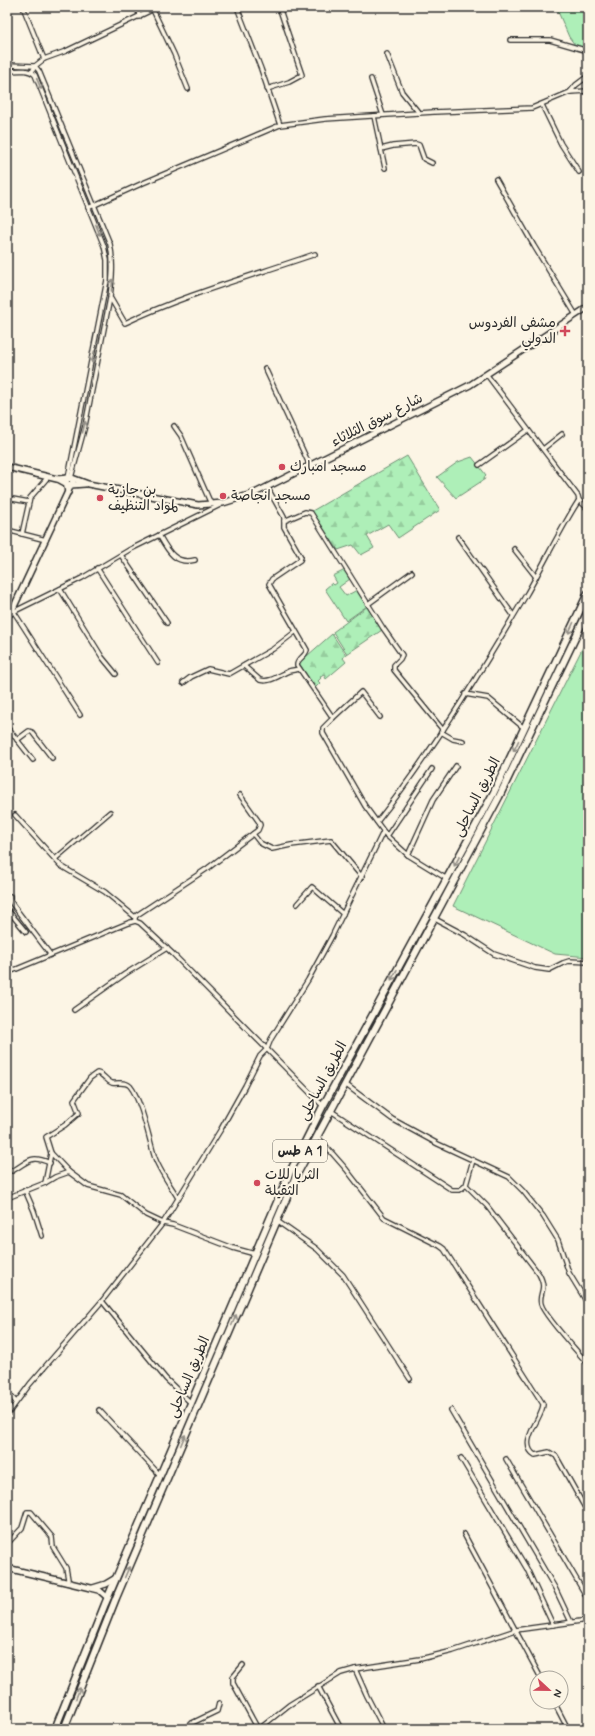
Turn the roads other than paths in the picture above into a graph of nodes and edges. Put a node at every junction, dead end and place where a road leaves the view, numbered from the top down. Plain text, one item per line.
1 (23, 7) edge
2 (138, 7) edge
3 (158, 7) edge
4 (238, 7) edge
5 (279, 7) edge
6 (153, 10) junction
7 (139, 17) junction
8 (510, 40) dead end
9 (588, 51) edge
10 (387, 54) dead end
11 (44, 59) junction
12 (7, 60) edge
13 (8, 65) edge
14 (35, 66) junction
15 (7, 72) edge
16 (32, 72) junction
17 (588, 76) edge
18 (370, 79) dead end
19 (188, 88) dead end
20 (267, 89) junction
21 (588, 91) edge
22 (570, 92) junction
23 (542, 105) junction
24 (419, 113) junction
25 (384, 115) junction
26 (374, 116) junction
27 (280, 125) junction
28 (64, 133) junction
29 (60, 135) junction
30 (381, 150) junction
31 (432, 163) dead end
32 (385, 168) dead end
33 (579, 172) dead end
34 (496, 179) dead end
35 (93, 206) junction
36 (88, 208) junction
37 (315, 254) dead end
38 (110, 298) junction
39 (588, 307) edge
40 (576, 315) junction
41 (265, 368) dead end
42 (90, 369) junction
43 (96, 370) junction
44 (487, 375) junction
45 (174, 426) dead end
46 (528, 430) junction
47 (562, 434) dead end
48 (543, 450) junction
49 (479, 465) dead end
50 (310, 466) junction
51 (7, 467) edge
52 (48, 477) junction
53 (70, 480) junction
54 (267, 487) junction
55 (7, 498) edge
56 (579, 500) junction
57 (29, 502) junction
58 (223, 503) junction
59 (211, 504) junction
60 (588, 509) edge
61 (284, 521) junction
62 (7, 530) edge
63 (22, 534) junction
64 (159, 535) junction
65 (458, 537) dead end
66 (46, 540) junction
67 (514, 549) dead end
68 (120, 555) junction
69 (195, 560) dead end
70 (97, 568) junction
71 (412, 572) dead end
72 (536, 577) junction
73 (60, 589) junction
74 (588, 593) edge
75 (368, 604) junction
76 (15, 605) junction
77 (585, 605) edge
78 (7, 606) edge
79 (588, 611) edge
80 (11, 613) edge
81 (513, 615) junction
82 (167, 623) dead end
83 (295, 632) junction
84 (158, 663) dead end
85 (244, 666) junction
86 (299, 669) junction
87 (116, 674) dead end
88 (183, 683) dead end
89 (465, 694) junction
90 (80, 715) dead end
91 (380, 717) dead end
92 (333, 718) junction
93 (7, 727) edge
94 (524, 728) junction
95 (442, 731) junction
96 (16, 740) junction
97 (463, 741) dead end
98 (52, 758) dead end
99 (33, 760) dead end
100 (456, 766) dead end
101 (432, 769) dead end
102 (240, 795) dead end
103 (110, 812) dead end
104 (15, 815) dead end
105 (377, 822) junction
106 (383, 832) junction
107 (253, 834) junction
108 (387, 836) junction
109 (408, 855) junction
110 (55, 859) junction
111 (362, 877) junction
112 (447, 879) junction
113 (10, 896) dead end
114 (297, 904) dead end
115 (7, 909) edge
116 (343, 914) junction
117 (135, 919) junction
118 (435, 919) junction
119 (26, 932) dead end
120 (167, 948) junction
121 (50, 954) junction
122 (588, 962) edge
123 (7, 973) edge
124 (74, 1010) dead end
125 (364, 1030) junction
126 (372, 1033) junction
127 (267, 1049) junction
128 (344, 1084) junction
129 (323, 1106) junction
130 (330, 1110) junction
131 (316, 1135) junction
132 (51, 1153) junction
133 (473, 1160) junction
134 (50, 1163) junction
135 (7, 1168) edge
136 (69, 1172) junction
137 (45, 1182) junction
138 (466, 1185) junction
139 (25, 1190) junction
140 (7, 1198) edge
141 (178, 1198) junction
142 (276, 1220) junction
143 (163, 1223) junction
144 (42, 1236) dead end
145 (255, 1254) junction
146 (102, 1301) junction
147 (588, 1304) edge
148 (588, 1364) edge
149 (410, 1379) dead end
150 (7, 1392) edge
151 (16, 1402) junction
152 (191, 1403) junction
153 (99, 1410) dead end
154 (451, 1410) dead end
155 (7, 1415) edge
156 (461, 1458) dead end
157 (167, 1459) junction
158 (506, 1459) dead end
159 (173, 1462) junction
160 (160, 1475) junction
161 (588, 1513) edge
162 (464, 1534) dead end
163 (7, 1544) edge
164 (7, 1568) edge
165 (117, 1577) junction
166 (66, 1583) junction
167 (92, 1589) junction
168 (108, 1598) junction
169 (588, 1599) edge
170 (588, 1620) edge
171 (571, 1622) junction
172 (553, 1625) junction
173 (516, 1630) junction
174 (243, 1666) dead end
175 (355, 1669) junction
176 (537, 1670) edge
177 (318, 1686) junction
178 (219, 1703) dead end
179 (558, 1710) edge
180 (55, 1729) edge
181 (64, 1729) edge
182 (191, 1729) edge
183 (259, 1729) edge
184 (342, 1729) edge
185 (384, 1729) edge
186 (568, 1729) edge

1 - 11 street
2 - 7 street
3 - 6 street
4 - 20 street
5 - 20 street
6 - 7 street
6 - 19 street
7 - 11 street
8 - 9 street
10 - 24 street
11 - 14 street
12 - 13 street
13 - 14 street
14 - 16 street
14 - 28 street
15 - 16 street
16 -> 29 street
17 - 22 street
18 - 25 street
20 - 27 street
21 - 22 street
22 - 23 street
23 - 24 street
23 - 33 street
24 - 25 street
25 - 26 street
26 - 27 street
26 - 30 street
27 - 35 street
28 - 29 street
28 - 35 street
29 - 36 street
30 - 31 street
30 - 32 street
34 - 40 street
35 - 36 street
38 -> 35 street
36 -> 42 street
37 - 38 street
38 - 43 street
39 - 40 street, شارع سوق الثلاثاء
40 - 44 street, شارع سوق الثلاثاء
41 - 50 street
42 - 43 street
42 - 53 street
53 -> 43 street
44 - 46 street
44 - 50 street, شارع سوق الثلاثاء
45 - 59 street
46 - 48 street
46 - 49 street
47 - 48 street
48 - 56 street
50 - 54 street, شارع سوق الثلاثاء
51 - 52 street, شارع سوق الثلاثاء
52 - 53 street, شارع سوق الثلاثاء
52 - 57 street
53 - 59 street, شارع سوق الثلاثاء
53 - 66 street
54 - 58 street, شارع سوق الثلاثاء
54 - 61 street
55 - 57 street
56 - 60 street
56 - 72 street
57 - 63 street
58 - 59 street, شارع سوق الثلاثاء
58 - 64 street
61 - 75 street
61 - 83 street
62 - 63 street
63 - 66 street
64 - 68 street
64 - 69 street
65 - 81 street
66 - 76 street
67 - 72 street
68 - 70 street
68 - 82 street
70 - 73 street
70 - 84 street
71 - 75 street
72 - 81 street
73 - 80 street
73 - 87 street
74 - 77 highway, الطريق الساحلى / طس A 1
75 - 95 street
76 - 78 street
76 - 80 street
77 -> 94 highway, الطريق الساحلى / طس A 1
79 - 118 highway, الطريق الساحلى
80 - 90 street
81 - 89 street
83 - 85 street
83 - 86 street
85 - 86 street
85 - 88 street
86 - 92 street
89 - 94 street
89 - 95 street
91 - 92 street
92 - 105 street
93 - 96 street
94 -> 112 highway, الطريق الساحلى / طس A 1
95 - 97 street
95 - 105 street
96 - 98 street
96 - 99 street
100 - 109 street
101 - 108 street
102 - 107 street
103 - 110 street
104 - 110 street
105 - 106 street
106 - 108 street
106 - 111 street
107 - 111 street
107 - 117 street
108 - 109 street
109 - 112 street
110 - 117 street
111 - 116 street
112 -> 125 highway, الطريق الساحلى / طس A 1
113 - 121 street
114 - 116 street
115 - 119 street
116 - 127 street
117 - 120 street
117 - 121 street
118 - 122 street
118 - 126 highway, الطريق الساحلى
120 - 124 street
120 - 127 street
121 - 123 street
125 - 126 highway
125 - 129 highway, الطريق الساحلى / طس A 1
126 - 128 highway, الطريق الساحلى
127 - 129 street
127 - 141 street
128 - 130 highway, الطريق الساحلى
128 - 133 street
129 - 145 highway, الطريق الساحلى / طس A 1
130 - 131 highway, الطريق الساحلى
130 - 138 street
131 - 142 highway, الطريق الساحلى
131 - 161 street
132 - 134 street
132 - 136 street
132 - 141 street
133 - 138 street
133 - 147 street
134 - 135 street
134 - 137 street
136 - 137 street
136 - 143 street
137 - 139 street
138 - 148 street
139 - 140 street
139 - 144 street
141 - 143 street
142 - 149 street
159 -> 142 highway, الطريق الساحلى
143 - 145 street
143 - 146 street
145 - 152 highway, الطريق الساحلى / طس A 1
146 - 151 street
146 - 152 street
150 - 151 street
151 - 155 street
152 - 157 highway, الطريق الساحلى / طس A 1
153 - 160 street
154 - 171 street
156 - 172 street
157 - 159 highway
157 - 160 highway, الطريق الساحلى / طس A 1
158 - 169 street
181 -> 159 highway, الطريق الساحلى
160 - 165 highway, الطريق الساحلى / طس A 1
162 - 173 street
163 - 166 street
164 - 166 street
165 - 167 street
165 - 168 highway, الطريق الساحلى / طس A 1
166 - 167 street
167 - 168 street
168 - 180 highway, الطريق الساحلى / طس A 1
170 - 171 street
171 - 172 street
172 - 173 street
173 - 175 street
173 - 176 street
174 - 183 street
175 - 177 street
175 - 185 street
177 - 183 street
177 - 184 street
178 - 182 street
179 - 186 street

